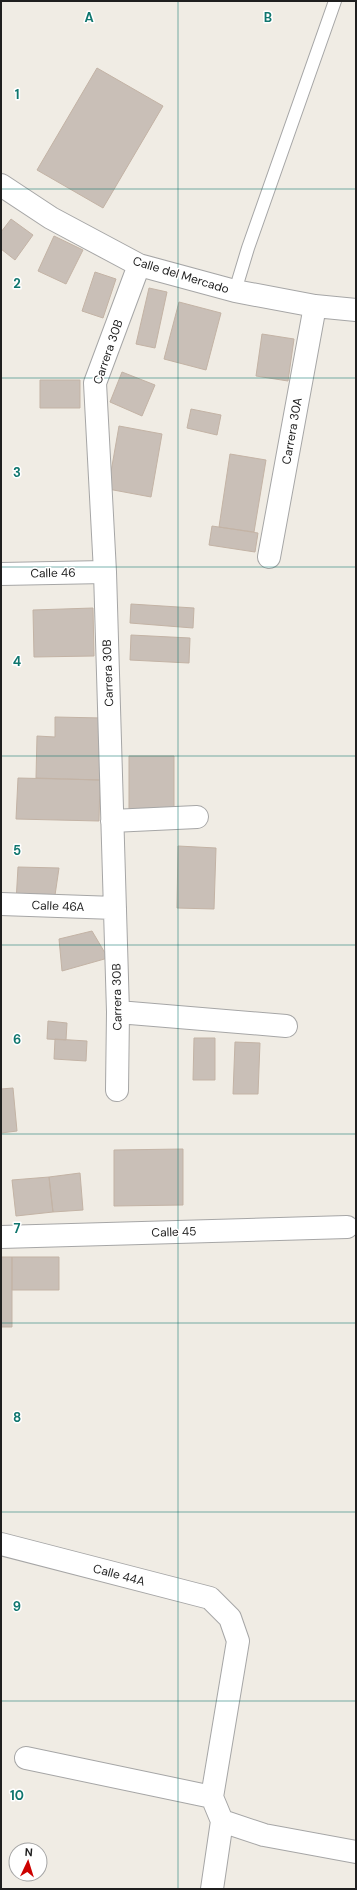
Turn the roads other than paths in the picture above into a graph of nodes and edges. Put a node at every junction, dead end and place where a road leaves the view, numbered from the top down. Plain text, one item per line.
1 (335, 1) edge
2 (1, 185) edge
3 (139, 265) junction
4 (235, 291) junction
5 (315, 306) junction
6 (356, 310) edge
7 (268, 557) dead end
8 (105, 572) junction
9 (1, 574) edge
10 (197, 817) dead end
11 (112, 821) junction
12 (1, 904) edge
13 (115, 908) junction
14 (118, 1012) junction
15 (286, 1026) dead end
16 (117, 1090) dead end
17 (347, 1227) dead end
18 (1, 1237) edge
19 (1, 1544) edge
20 (26, 1758) dead end
21 (212, 1797) junction
22 (222, 1821) junction
23 (356, 1852) edge
24 (212, 1889) edge

1 - 4 lane
2 - 3 street, Calle del Mercado
3 - 4 street, Calle del Mercado
3 - 8 street, Carrera 30B
4 - 5 street, Calle del Mercado
5 - 6 street, Calle del Mercado
5 - 7 street, Carrera 30A
8 - 9 street, Calle 46
8 - 11 street, Carrera 30B
10 - 11 street
11 - 13 street, Carrera 30B
12 - 13 street, Calle 46A
13 - 14 street, Carrera 30B
14 - 15 street
14 - 16 street, Carrera 30B
17 - 18 street, Calle 45
19 - 21 street, Calle 44A
20 - 21 street
21 - 22 street
22 - 23 street
22 - 24 street

